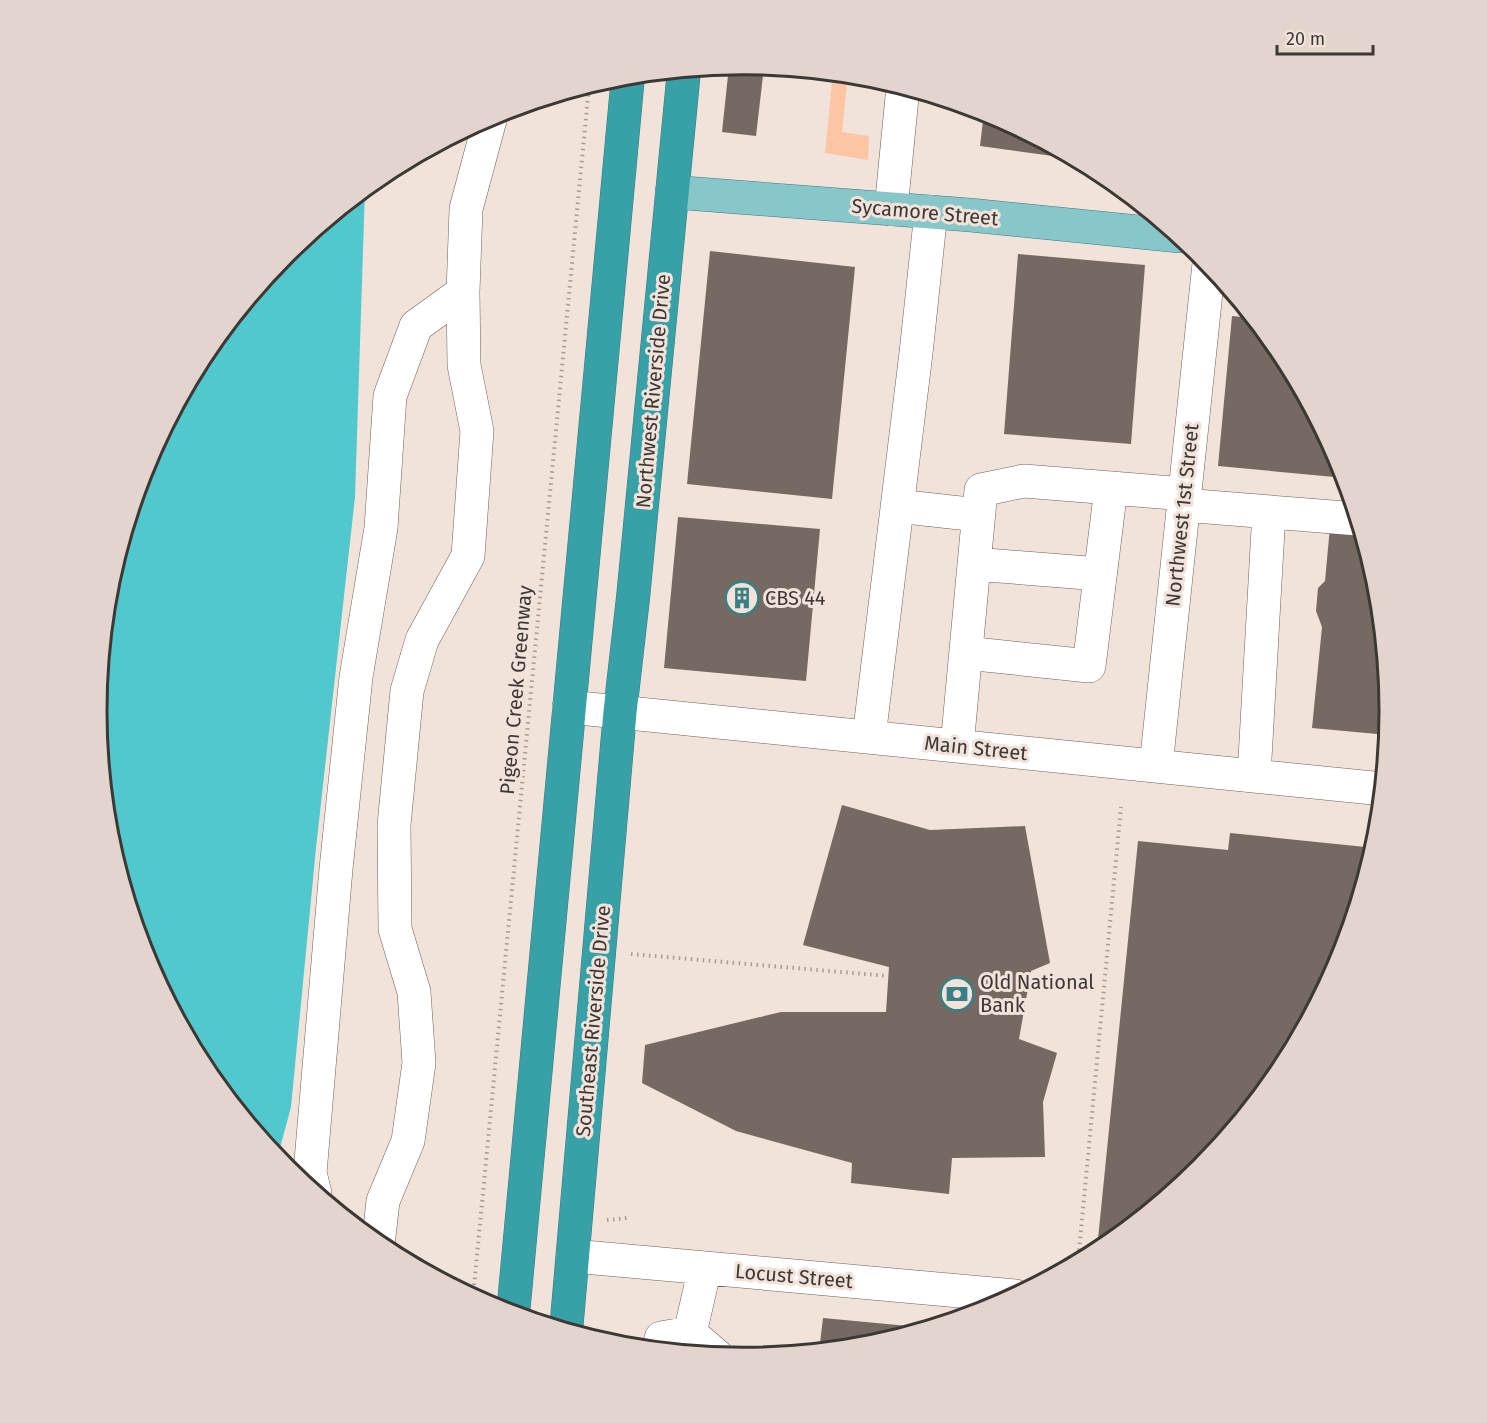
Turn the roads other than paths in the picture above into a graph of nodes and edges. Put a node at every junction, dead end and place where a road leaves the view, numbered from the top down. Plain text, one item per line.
1 (683, 78) edge
2 (627, 86) edge
3 (902, 96) edge
4 (488, 129) edge
5 (672, 192) junction
6 (891, 209) junction
7 (931, 212) junction
8 (1165, 235) edge
9 (1208, 276) edge
10 (463, 292) junction
11 (1111, 488) junction
12 (1184, 499) junction
13 (897, 506) junction
14 (1269, 512) junction
15 (978, 516) junction
16 (1349, 518) edge
17 (974, 564) junction
18 (1100, 574) junction
19 (966, 653) junction
20 (569, 707) junction
21 (620, 712) junction
22 (869, 737) junction
23 (957, 746) junction
24 (1156, 766) junction
25 (1254, 776) junction
26 (1376, 788) edge
27 (311, 1179) edge
28 (379, 1233) edge
29 (573, 1256) junction
30 (705, 1268) junction
31 (999, 1295) edge
32 (514, 1305) edge
33 (567, 1322) edge
34 (690, 1333) junction
35 (660, 1343) edge
36 (707, 1347) edge

1 - 5 highway, Northwest Riverside Drive
2 - 20 highway
3 - 6 street
4 - 10 street
5 - 6 main road, Sycamore Street
5 - 21 highway, Northwest Riverside Drive
6 - 7 main road, Sycamore Street
7 - 8 main road, Sycamore Street
7 - 13 street
9 - 12 street, Northwest 1st Street
10 - 27 street
10 - 28 street
11 - 12 street
11 - 15 street
11 - 18 street
12 - 14 street
12 - 24 street, Northwest 1st Street
13 - 15 street
13 - 22 street
14 - 16 street
14 - 25 street
15 - 17 street
17 - 18 street
17 - 19 street
18 - 19 street
19 - 23 street
20 - 21 street, Main Street
20 - 32 highway
21 - 22 street, Main Street
21 - 29 highway, Southeast Riverside Drive
22 - 23 street, Main Street
23 - 24 street, Main Street
24 - 25 street, Main Street
25 - 26 street, Main Street
29 - 30 street, Locust Street
29 - 33 highway, Southeast Riverside Drive
30 - 31 street, Locust Street
30 - 34 street
34 - 35 street
34 - 36 street

